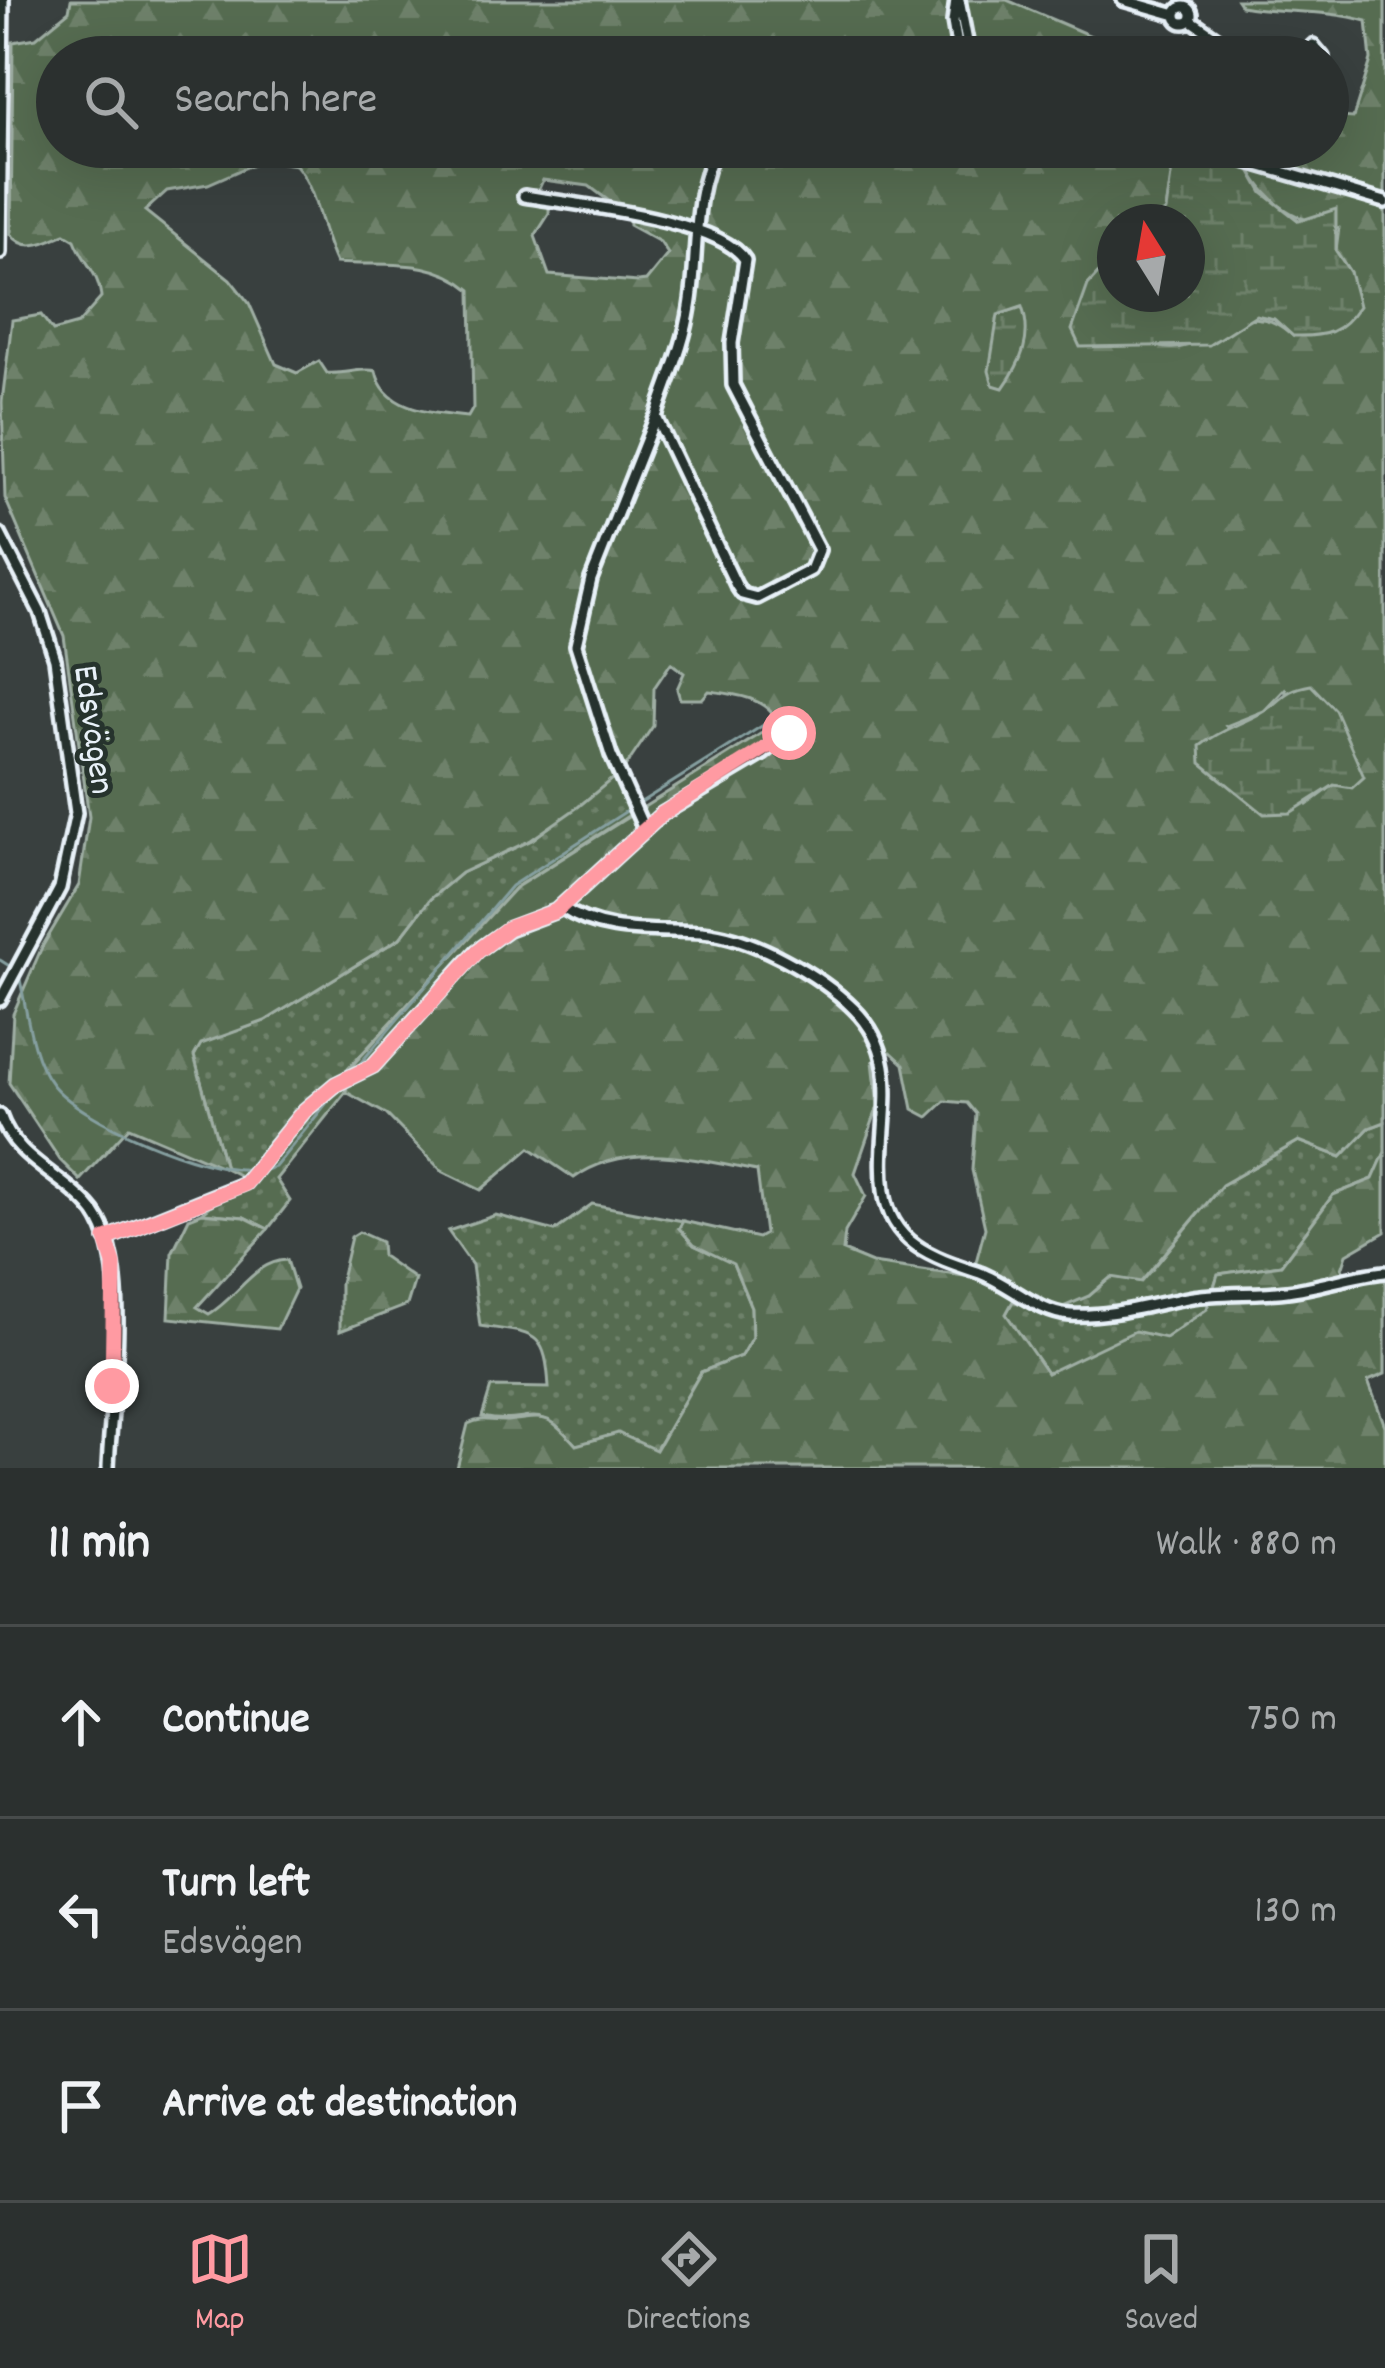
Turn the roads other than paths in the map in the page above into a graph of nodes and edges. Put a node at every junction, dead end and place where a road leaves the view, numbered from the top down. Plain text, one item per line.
1 (3, 0) edge
2 (957, 0) edge
3 (1123, 0) edge
4 (955, 36) edge
5 (965, 36) edge
6 (1214, 36) edge
7 (708, 168) edge
8 (1269, 168) edge
9 (524, 196) dead end
10 (1385, 202) edge
11 (697, 231) junction
12 (0, 254) edge
13 (657, 420) junction
14 (0, 534) edge
15 (795, 727) dead end
16 (644, 829) junction
17 (561, 908) junction
18 (0, 1000) edge
19 (0, 1115) edge
20 (106, 1239) junction
21 (1385, 1272) edge
22 (109, 1468) edge

1 - 12 street
2 - 4 street
2 - 5 street
3 - 6 street
7 - 11 street
8 - 10 street
9 - 11 street
11 - 13 street
11 - 13 street
13 - 16 street
14 - 18 street, Edsvägen
15 - 16 street
16 - 17 street
17 - 20 street
17 - 21 street
19 - 20 street
20 - 22 street

